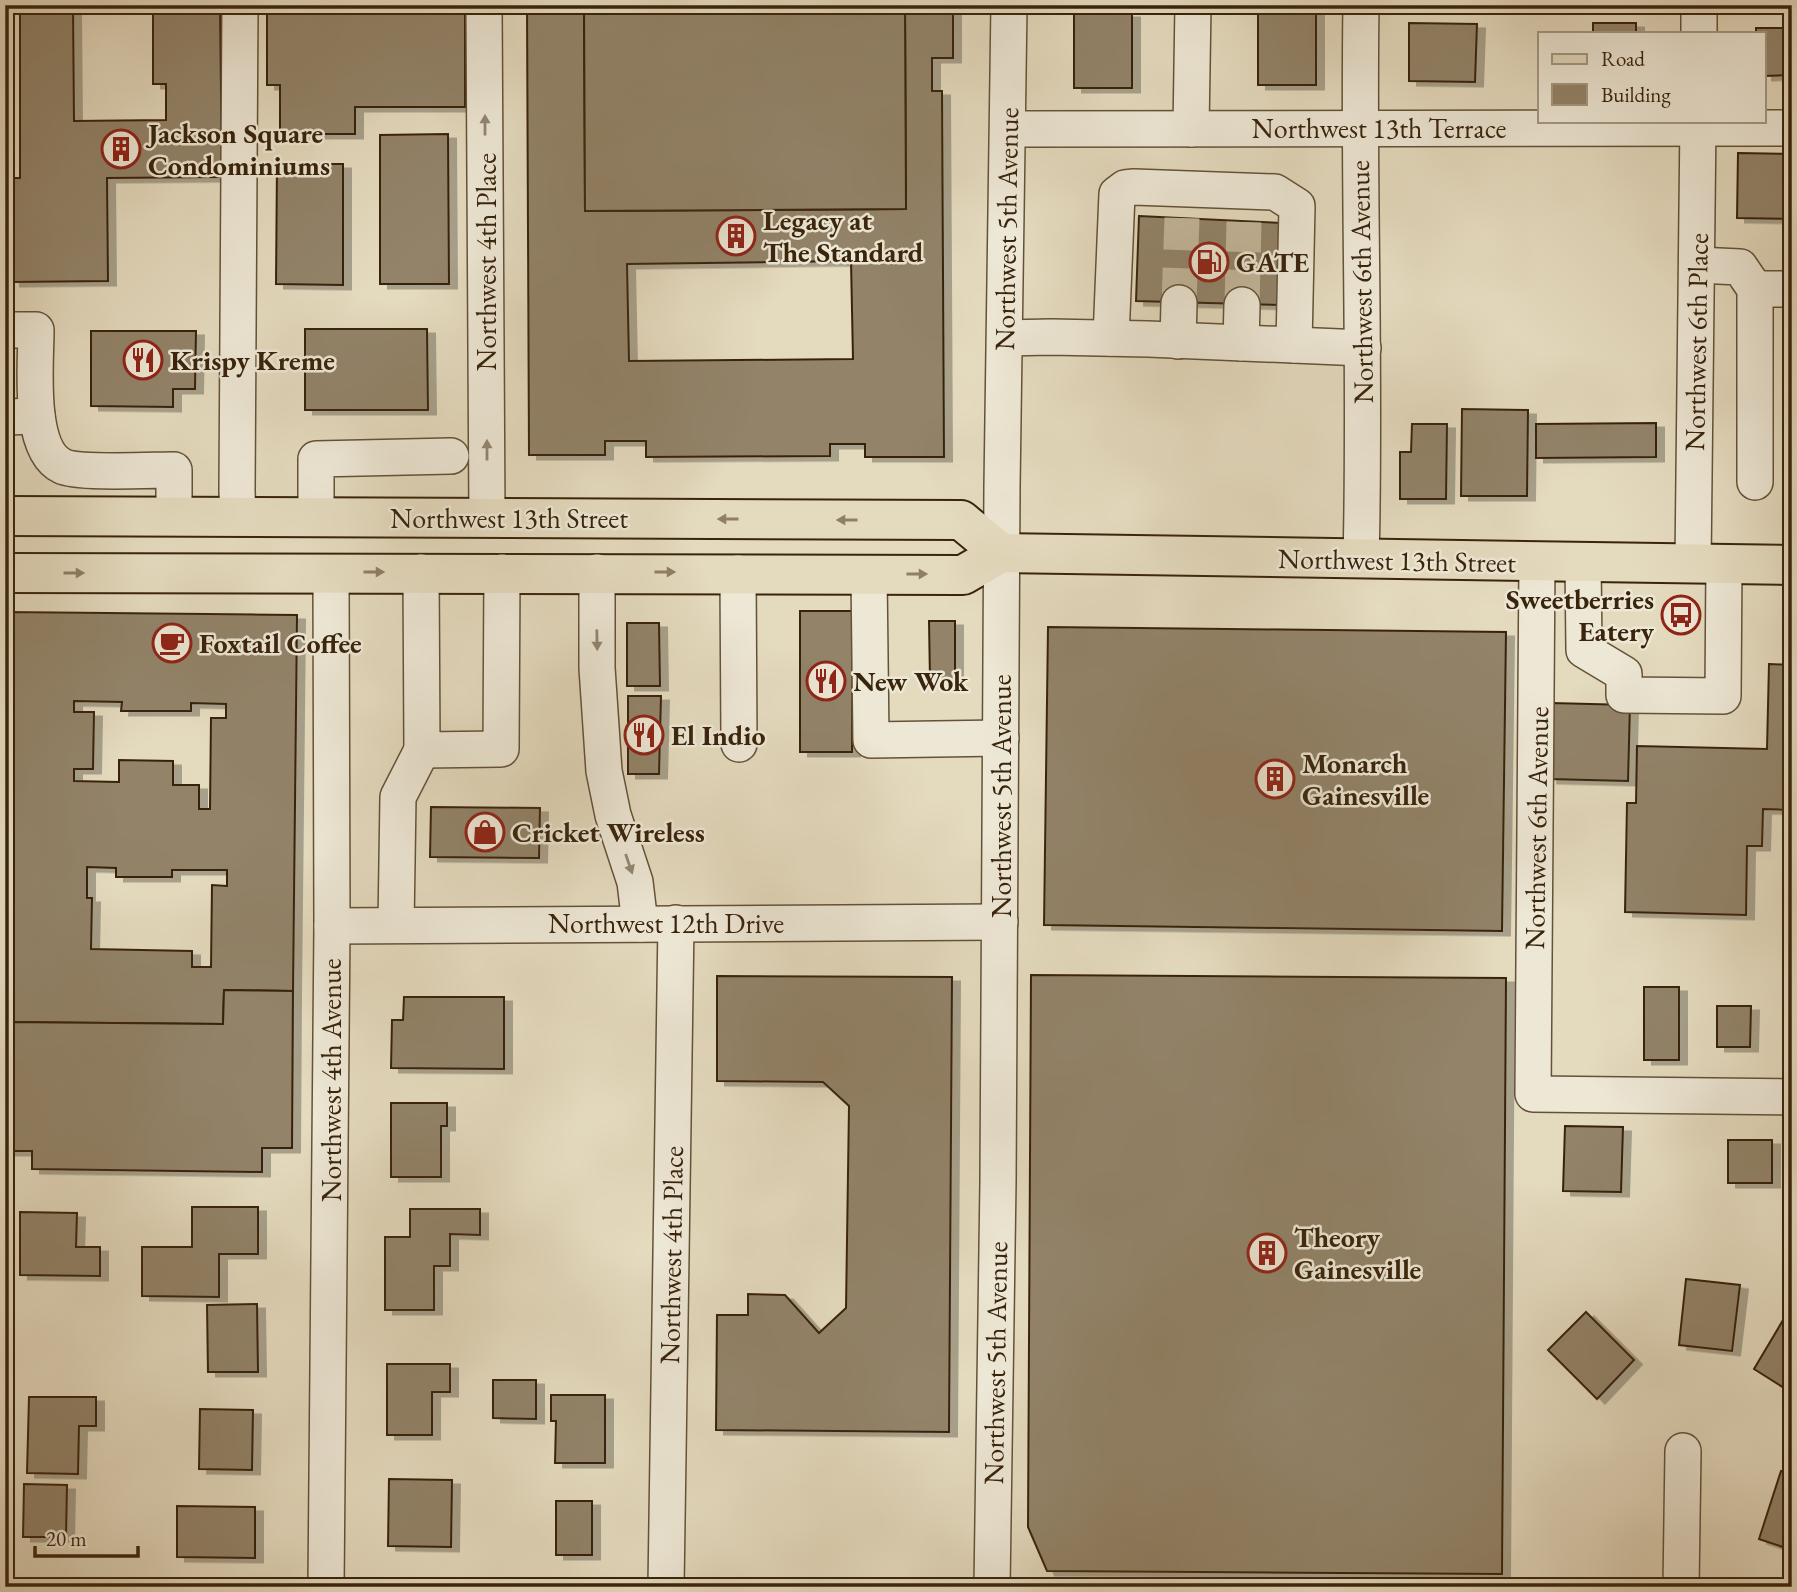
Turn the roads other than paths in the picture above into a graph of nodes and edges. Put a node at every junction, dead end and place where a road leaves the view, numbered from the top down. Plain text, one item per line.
1 (240, 5) edge
2 (484, 5) edge
3 (1009, 5) edge
4 (1193, 5) edge
5 (1361, 5) edge
6 (1699, 5) edge
7 (1699, 32) edge
8 (1698, 124) edge
9 (1359, 128) junction
10 (1792, 128) edge
11 (1008, 129) junction
12 (1191, 129) junction
13 (1697, 265) junction
14 (1755, 289) junction
15 (1792, 289) edge
16 (1179, 303) tunnel mouth
17 (1242, 305) tunnel mouth
18 (5, 330) edge
19 (1005, 338) junction
20 (1111, 338) junction
21 (1178, 341) junction
22 (1241, 343) junction
23 (1294, 345) junction
24 (1363, 348) junction
25 (1695, 406) junction
26 (1754, 407) junction
27 (21, 416) edge
28 (452, 456) dead end
29 (80, 470) junction
30 (1755, 482) dead end
31 (5, 516) edge
32 (81, 516) junction
33 (174, 517) junction
34 (238, 517) junction
35 (316, 517) junction
36 (487, 518) junction
37 (1001, 553) junction
38 (1360, 559) junction
39 (1538, 561) junction
40 (1583, 562) junction
41 (1709, 564) junction
42 (1792, 565) edge
43 (5, 572) edge
44 (331, 572) junction
45 (421, 572) junction
46 (502, 572) junction
47 (597, 572) junction
48 (738, 573) junction
49 (869, 574) junction
50 (1001, 738) junction
51 (739, 744) dead end
52 (422, 750) junction
53 (1000, 922) junction
54 (676, 923) junction
55 (640, 924) junction
56 (396, 925) junction
57 (332, 926) junction
58 (1792, 1097) edge
59 (1683, 1451) dead end
60 (326, 1587) edge
61 (666, 1587) edge
62 (992, 1587) edge
63 (1681, 1587) edge

1 - 34 street
36 -> 2 street, Northwest 4th Place
3 - 11 street, Northwest 5th Avenue
4 - 12 street
5 - 9 street, Northwest 6th Avenue
6 - 7 street
8 - 9 street, Northwest 13th Terrace
8 - 10 street, Northwest 13th Terrace
8 - 13 street, Northwest 6th Place
9 - 12 street, Northwest 13th Terrace
9 - 24 street, Northwest 6th Avenue
11 - 12 street, Northwest 13th Terrace
11 - 19 street, Northwest 5th Avenue
13 - 14 street
13 - 25 street, Northwest 6th Place
14 - 15 street
14 - 26 street
16 - 21 street
17 - 22 street
18 - 27 street
19 - 20 street
19 - 37 street, Northwest 5th Avenue
20 - 21 street
20 - 23 street
21 - 22 street
22 - 23 street
23 - 24 street
24 - 38 street, Northwest 6th Avenue
25 - 26 street
25 - 41 street, Northwest 6th Place
26 - 30 street
27 - 29 street
28 - 35 street
29 - 32 street
29 - 33 street
31 - 32 main road, Northwest 13th Street
32 - 33 main road, Northwest 13th Street
33 - 34 main road, Northwest 13th Street
34 - 35 main road, Northwest 13th Street
35 - 36 main road, Northwest 13th Street
37 -> 36 main road, Northwest 13th Street
37 - 38 main road, Northwest 13th Street
49 -> 37 main road, Northwest 13th Street
37 - 50 street, Northwest 5th Avenue
38 - 39 main road, Northwest 13th Street
39 - 40 main road, Northwest 13th Street
39 - 58 street, Northwest 6th Avenue
40 - 41 main road, Northwest 13th Street
40 - 41 street, Northwest 6th Place
41 - 42 main road, Northwest 13th Street
43 -> 44 main road, Northwest 13th Street
44 -> 45 main road, Northwest 13th Street
44 - 57 street, Northwest 4th Avenue
45 - 46 main road, Northwest 13th Street
45 - 52 street
46 - 47 main road, Northwest 13th Street
46 - 52 street
47 -> 48 main road, Northwest 13th Street
47 -> 55 street
48 - 49 main road, Northwest 13th Street
48 - 51 street
49 - 50 street
50 - 53 street, Northwest 5th Avenue
52 - 56 street
53 - 54 street, Northwest 12th Drive
53 - 62 street, Northwest 5th Avenue
54 - 55 street, Northwest 12th Drive
54 - 61 street, Northwest 4th Place
55 - 56 street, Northwest 12th Drive
56 - 57 street, Northwest 12th Drive
57 - 60 street, Northwest 4th Avenue
59 - 63 street

